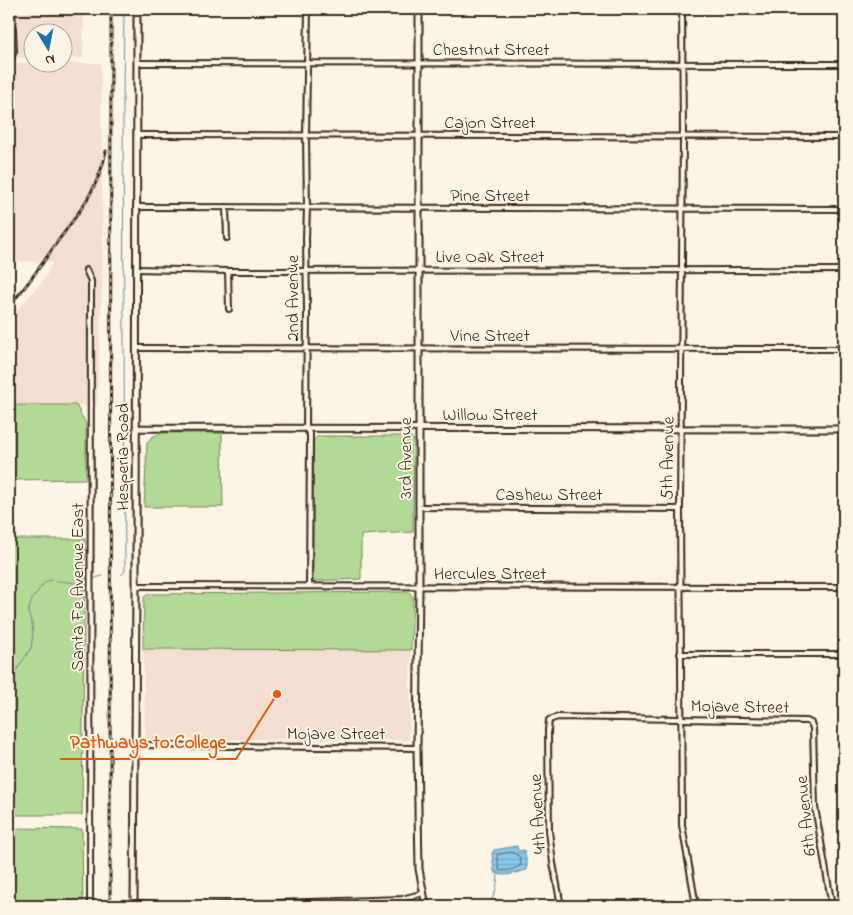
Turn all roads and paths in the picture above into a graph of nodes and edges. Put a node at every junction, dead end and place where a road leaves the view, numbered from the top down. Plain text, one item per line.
1 (12, 9) edge
2 (137, 9) edge
3 (308, 9) edge
4 (419, 9) edge
5 (682, 9) edge
6 (9, 62) edge
7 (137, 62) junction
8 (307, 63) junction
9 (419, 63) junction
10 (682, 64) junction
11 (844, 64) edge
12 (137, 135) junction
13 (306, 136) junction
14 (419, 136) junction
15 (683, 136) junction
16 (844, 137) edge
17 (136, 207) junction
18 (226, 207) junction
19 (307, 208) junction
20 (418, 208) junction
21 (682, 208) junction
22 (844, 209) edge
23 (227, 238) dead end
24 (136, 269) junction
25 (86, 270) dead end
26 (419, 270) junction
27 (681, 270) junction
28 (844, 270) edge
29 (228, 271) junction
30 (306, 271) junction
31 (229, 310) dead end
32 (136, 348) junction
33 (306, 349) junction
34 (419, 349) junction
35 (681, 349) junction
36 (844, 349) edge
37 (136, 428) junction
38 (306, 428) junction
39 (419, 428) junction
40 (681, 429) junction
41 (844, 429) edge
42 (418, 507) junction
43 (680, 509) junction
44 (136, 586) junction
45 (308, 586) junction
46 (681, 586) junction
47 (419, 587) junction
48 (844, 587) edge
49 (680, 654) junction
50 (844, 654) edge
51 (681, 718) junction
52 (549, 720) joint
53 (811, 722) joint
54 (134, 745) junction
55 (417, 748) junction
56 (424, 893) junction
57 (134, 905) edge
58 (90, 906) edge
59 (426, 906) edge
60 (561, 906) edge
61 (696, 906) edge
62 (832, 906) edge

1 - 6 street
2 - 7 street, Hesperia Road
3 - 8 street, 2nd Avenue
4 - 9 street, 3rd Avenue
5 - 10 street, 5th Avenue
7 - 8 street, Chestnut Street
7 - 12 street, Hesperia Road
8 - 9 street, Chestnut Street
8 - 13 street, 2nd Avenue
9 - 10 street, Chestnut Street
9 - 14 street, 3rd Avenue
10 - 11 street, Chestnut Street
10 - 15 street, 5th Avenue
12 - 13 street, Cajon Street
12 - 17 street, Hesperia Road
13 - 14 street, Cajon Street
13 - 19 street, 2nd Avenue
14 - 15 street, Cajon Street
14 - 20 street, 3rd Avenue
15 - 16 street, Cajon Street
15 - 21 street, 5th Avenue
17 - 18 street, Pine Street
17 - 24 street, Hesperia Road
18 - 19 street, Pine Street
18 - 23 street
19 - 20 street, Pine Street
19 - 30 street, 2nd Avenue
20 - 21 street, Pine Street
20 - 26 street, 3rd Avenue
21 - 22 street, Pine Street
21 - 27 street, 5th Avenue
24 - 29 street, Live Oak Street
24 - 32 street, Hesperia Road
25 - 58 street, Santa Fe Avenue East
26 - 27 street, Live Oak Street
26 - 30 street, Live Oak Street
26 - 34 street, 3rd Avenue
27 - 28 street, Live Oak Street
27 - 35 street, 5th Avenue
29 - 30 street, Live Oak Street
29 - 31 street
30 - 33 street, 2nd Avenue
32 - 33 street, Vine Street
32 - 37 street, Hesperia Road
33 - 34 street, Vine Street
33 - 38 street, 2nd Avenue
34 - 35 street, Vine Street
34 - 39 street, 3rd Avenue
35 - 36 street, Vine Street
35 - 40 street, 5th Avenue
37 - 38 street, Willow Street
37 - 44 street, Hesperia Road
38 - 39 street, Willow Street
38 - 45 street, 2nd Avenue
39 - 40 street, Willow Street
39 - 42 street, 3rd Avenue
40 - 41 street, Willow Street
40 - 43 street, 5th Avenue
42 - 43 street, Cashew Street
42 - 47 street, 3rd Avenue
43 - 46 street, 5th Avenue
44 - 45 street, Hercules Street
44 - 54 street, Hesperia Road
45 - 47 street, Hercules Street
46 - 47 street, Hercules Street
46 - 48 street, Hercules Street
46 - 49 street, 5th Avenue
47 - 55 street, 3rd Avenue
49 - 50 street
49 - 51 street, 5th Avenue
51 - 52 street, Mojave Street
51 - 53 street, Mojave Street
51 - 61 street, 5th Avenue
52 - 60 street, 4th Avenue
53 - 62 street, 6th Avenue
54 - 55 street, Mojave Street
54 - 57 street, Hesperia Road
55 - 56 street, 3rd Avenue
56 - 57 street
56 - 59 street, 3rd Avenue

